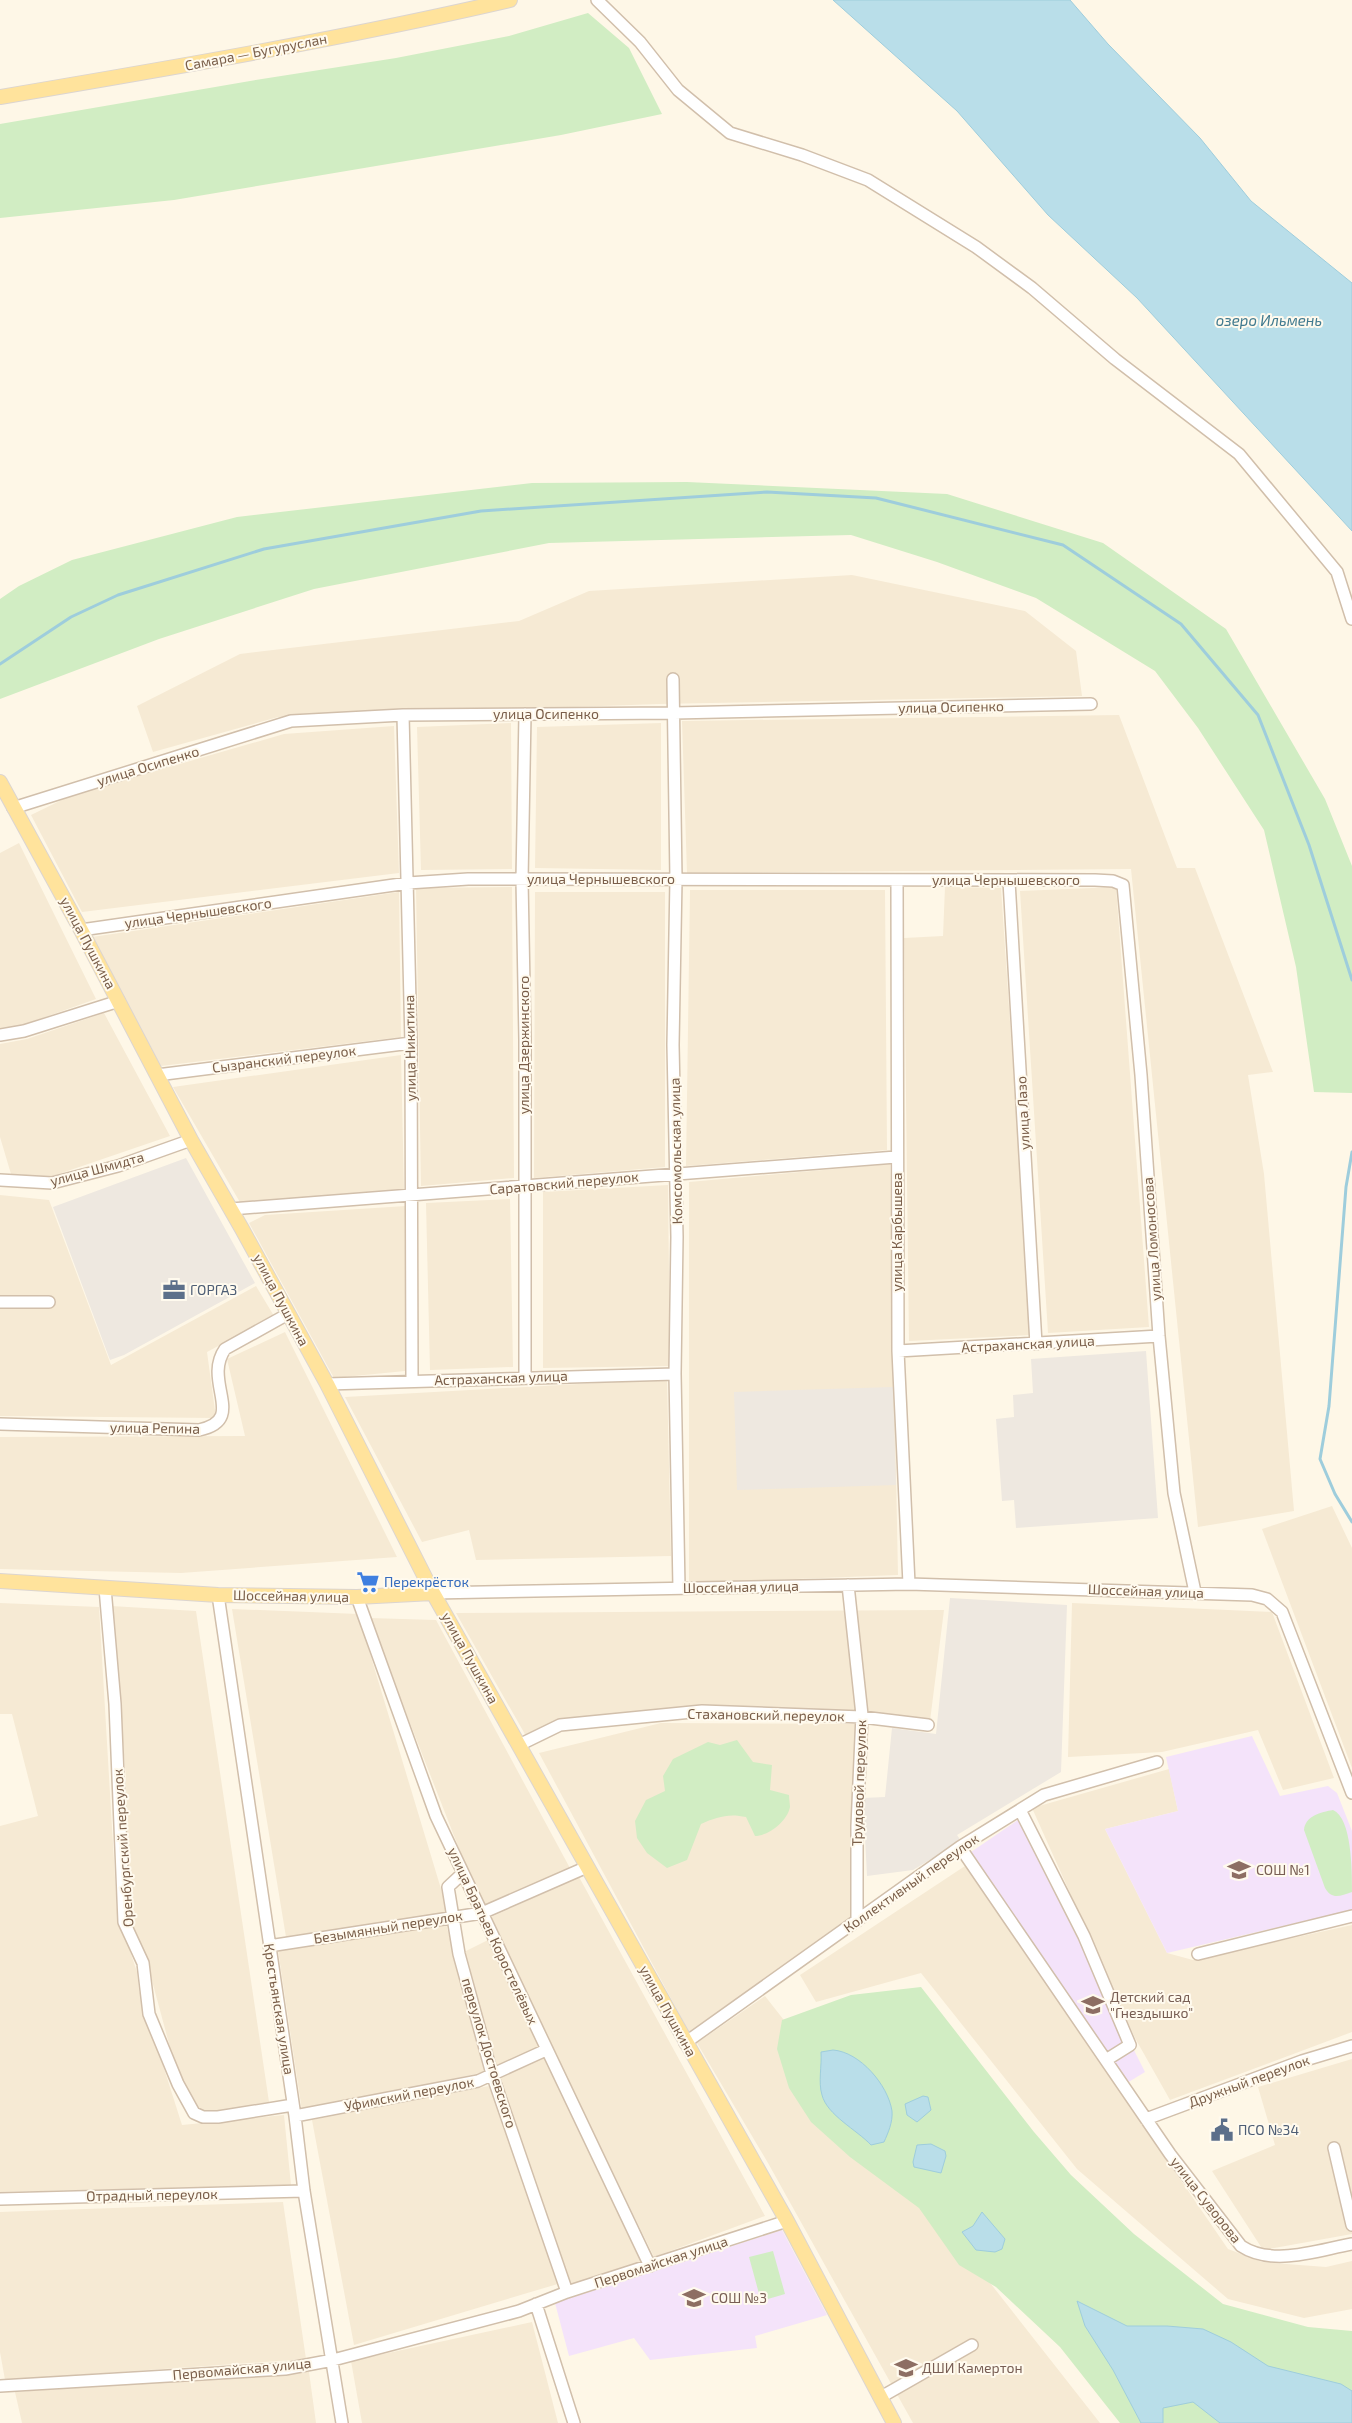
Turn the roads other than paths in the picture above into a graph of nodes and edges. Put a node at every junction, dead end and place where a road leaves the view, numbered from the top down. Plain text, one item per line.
1 (510, 0) edge
2 (597, 0) edge
3 (0, 97) edge
4 (1352, 619) edge
5 (673, 679) dead end
6 (1091, 704) dead end
7 (674, 713) junction
8 (526, 714) junction
9 (403, 716) junction
10 (0, 782) edge
11 (13, 808) junction
12 (676, 879) junction
13 (522, 880) junction
14 (897, 880) junction
15 (1009, 881) junction
16 (408, 884) junction
17 (1123, 885) joint
18 (81, 930) junction
19 (119, 1001) junction
20 (0, 1035) edge
21 (410, 1043) junction
22 (157, 1075) junction
23 (191, 1140) junction
24 (896, 1157) junction
25 (676, 1174) junction
26 (0, 1180) edge
27 (523, 1186) junction
28 (412, 1195) junction
29 (231, 1209) junction
30 (0, 1302) edge
31 (49, 1302) dead end
32 (288, 1314) junction
33 (1159, 1336) junction
34 (1036, 1344) junction
35 (898, 1351) junction
36 (675, 1374) junction
37 (525, 1377) junction
38 (412, 1381) junction
39 (327, 1384) junction
40 (0, 1424) edge
41 (0, 1581) edge
42 (909, 1584) junction
43 (848, 1585) junction
44 (105, 1588) junction
45 (679, 1588) junction
46 (433, 1592) junction
47 (1195, 1592) junction
48 (218, 1595) junction
49 (357, 1597) junction
50 (862, 1717) junction
51 (928, 1725) dead end
52 (519, 1745) junction
53 (1157, 1762) dead end
54 (1352, 1793) edge
55 (1020, 1810) junction
56 (960, 1846) junction
57 (587, 1867) junction
58 (463, 1873) junction
59 (482, 1913) junction
60 (454, 1916) junction
61 (1352, 1916) edge
62 (857, 1921) junction
63 (269, 1946) junction
64 (1198, 1954) dead end
65 (685, 2043) junction
66 (1352, 2046) edge
67 (546, 2050) junction
68 (1106, 2060) junction
69 (492, 2074) junction
70 (294, 2111) junction
71 (1146, 2119) junction
72 (1334, 2148) dead end
73 (304, 2191) junction
74 (0, 2199) edge
75 (787, 2221) junction
76 (1352, 2224) edge
77 (1352, 2244) edge
78 (650, 2266) junction
79 (567, 2292) junction
80 (536, 2304) junction
81 (972, 2345) dead end
82 (333, 2360) junction
83 (0, 2386) edge
84 (881, 2397) junction
85 (342, 2423) edge
86 (574, 2423) edge
87 (894, 2423) edge

1 - 3 main road, Самара — Бугуруслан
2 - 4 street
5 - 7 street, Комсомольская улица
6 - 7 street, улица Осипенко
7 - 8 street, улица Осипенко
7 - 12 street, Комсомольская улица
8 - 9 street, улица Осипенко
8 - 13 street, улица Дзержинского
9 - 11 street, улица Осипенко
9 - 16 street, улица Никитина
10 - 11 main road, улица Пушкина
11 - 18 main road, улица Пушкина
12 - 13 street, улица Чернышевского
12 - 14 street, улица Чернышевского
12 - 25 street, Комсомольская улица
13 - 16 street, улица Чернышевского
13 - 27 street, улица Дзержинского
14 - 15 street, улица Чернышевского
14 - 24 street, улица Карбышева
15 - 17 street, улица Чернышевского
15 - 34 street, улица Лазо
16 - 18 street, улица Чернышевского
16 - 21 street, улица Никитина
17 - 33 street, улица Ломоносова
18 - 19 main road, улица Пушкина
19 - 20 street
19 - 22 main road, улица Пушкина
21 - 22 street, Сызранский переулок
21 - 28 street, улица Никитина
22 - 23 main road, улица Пушкина
23 - 26 street, улица Шмидта
23 - 29 main road, улица Пушкина
24 - 25 street, Саратовский переулок
24 - 35 street, улица Карбышева
25 - 27 street, Саратовский переулок
25 - 36 street, Комсомольская улица
27 - 28 street, Саратовский переулок
27 - 37 street, улица Дзержинского
28 - 29 street, Саратовский переулок
28 - 38 street, улица Никитина
29 - 32 main road, улица Пушкина
30 - 31 street
32 - 39 main road, улица Пушкина
32 - 40 street, улица Репина
33 - 34 street, Астраханская улица
33 - 47 street, улица Ломоносова
34 - 35 street, Астраханская улица
35 - 42 street, улица Карбышева
36 - 37 street, Астраханская улица
36 - 45 street, Комсомольская улица
37 - 38 street, Астраханская улица
38 - 39 street, Астраханская улица
39 - 46 main road, улица Пушкина
41 - 44 main road, Шоссейная улица
42 - 43 street, Шоссейная улица
42 - 47 street, Шоссейная улица
43 - 45 street, Шоссейная улица
43 - 50 street, Трудовой переулок
44 - 48 main road, Шоссейная улица
44 - 70 street, Оренбургский переулок
45 - 46 street, Шоссейная улица
46 - 49 main road, Шоссейная улица
46 - 52 main road, улица Пушкина
47 - 54 street, Шоссейная улица
48 - 49 main road, Шоссейная улица
48 - 63 street, Крестьянская улица
49 - 58 street, улица Братьев Коростелёвых
50 - 51 street, Стахановский переулок
50 - 52 street, Стахановский переулок
50 - 62 street, Трудовой переулок
52 - 57 main road, улица Пушкина
53 - 55 street, Коллективный переулок
55 - 56 street, Коллективный переулок
55 - 68 street
56 - 62 street, Коллективный переулок
56 - 68 street, улица Суворова
57 - 59 street, Безымянный переулок
57 - 65 main road, улица Пушкина
58 - 59 street, улица Братьев Коростелёвых
58 - 60 street, переулок Достоевского
59 - 60 street, Безымянный переулок
59 - 67 street, улица Братьев Коростелёвых
60 - 63 street, Безымянный переулок
60 - 69 street, переулок Достоевского
61 - 64 street
62 - 65 street, Коллективный переулок
63 - 70 street, Крестьянская улица
65 - 75 main road, улица Пушкина
66 - 71 street, Дружный переулок
67 - 69 street, Уфимский переулок
67 - 78 street, улица Братьев Коростелёвых
68 - 71 street, улица Суворова
69 - 70 street, Уфимский переулок
69 - 79 street, переулок Достоевского
70 - 73 street, Крестьянская улица
71 - 77 street, улица Суворова
72 - 76 street
73 - 74 street, Отрадный переулок
73 - 82 street, Крестьянская улица
75 - 78 street, Первомайская улица
75 - 84 main road, улица Пушкина
78 - 79 street, Первомайская улица
79 - 80 street, Первомайская улица
80 - 82 street, Первомайская улица
80 - 86 street
81 - 84 street
82 - 83 street, Первомайская улица
82 - 85 street, Крестьянская улица
84 - 87 main road, улица Пушкина

